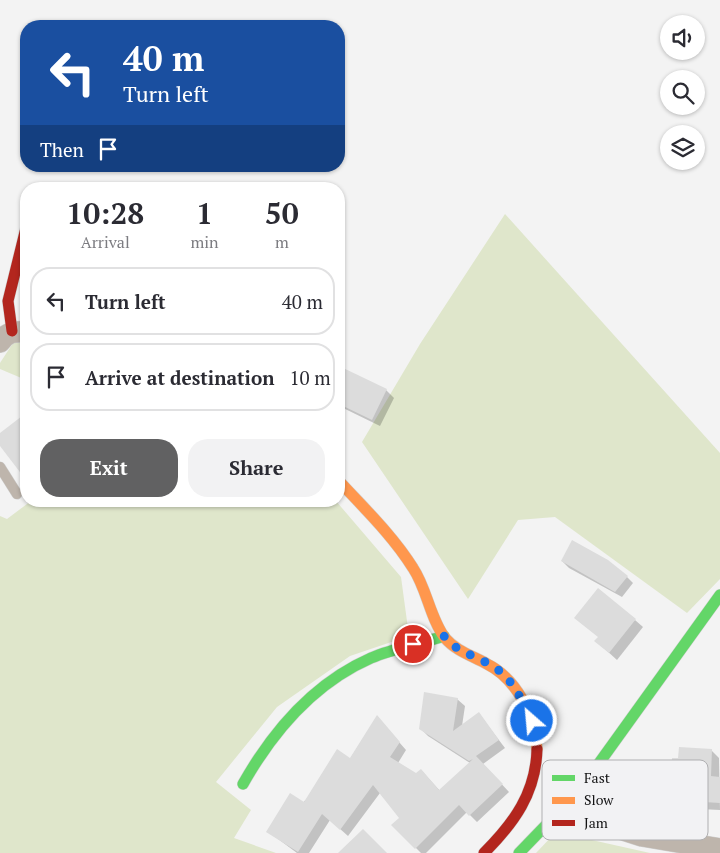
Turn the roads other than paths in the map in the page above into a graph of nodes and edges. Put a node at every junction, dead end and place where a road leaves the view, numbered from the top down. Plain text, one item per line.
1 (20, 252) edge
2 (13, 335) edge
3 (0, 467) edge
4 (345, 487) edge
5 (17, 494) dead end
6 (720, 595) edge
7 (444, 636) junction
8 (599, 760) edge
9 (243, 784) dead end
10 (542, 829) edge
11 (666, 840) edge
12 (720, 849) edge
13 (484, 853) edge
14 (519, 853) edge

1 - 2 street
3 - 5 lane
4 - 7 street
6 - 8 street
7 - 9 street
7 - 13 street
10 - 14 street
11 - 12 street

